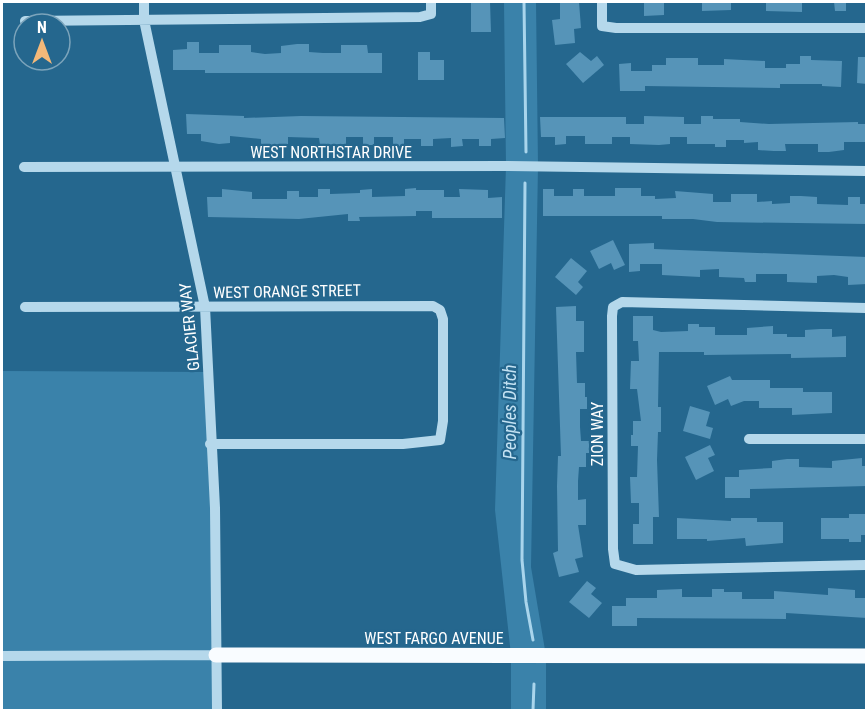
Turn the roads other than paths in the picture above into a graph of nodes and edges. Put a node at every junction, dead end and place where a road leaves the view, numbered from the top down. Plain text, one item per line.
1 (144, 2) edge
2 (430, 2) edge
3 (602, 2) edge
4 (144, 20) junction
5 (72, 21) edge
6 (867, 28) edge
7 (24, 167) dead end
8 (176, 167) junction
9 (867, 171) edge
10 (25, 307) dead end
11 (205, 307) junction
12 (867, 309) edge
13 (748, 439) dead end
14 (867, 439) edge
15 (210, 444) junction
16 (867, 565) edge
17 (216, 655) junction
18 (2, 656) edge
19 (867, 656) edge
20 (217, 711) edge

1 - 4 street, GLACIER WAY
2 - 4 street
3 - 6 street
4 - 5 street
4 - 8 street, GLACIER WAY
7 - 8 street, WEST NORTHSTAR DRIVE
8 - 9 street, WEST NORTHSTAR DRIVE
8 - 11 street, GLACIER WAY
10 - 11 street, WEST ORANGE STREET
11 - 15 street, GLACIER WAY
11 - 15 street, WEST ORANGE STREET
12 - 16 street, ZION WAY
13 - 14 street
15 - 17 street, GLACIER WAY
17 - 18 street, WEST FARGO AVENUE
17 - 19 main road, WEST FARGO AVENUE
17 - 20 street, GLACIER WAY

